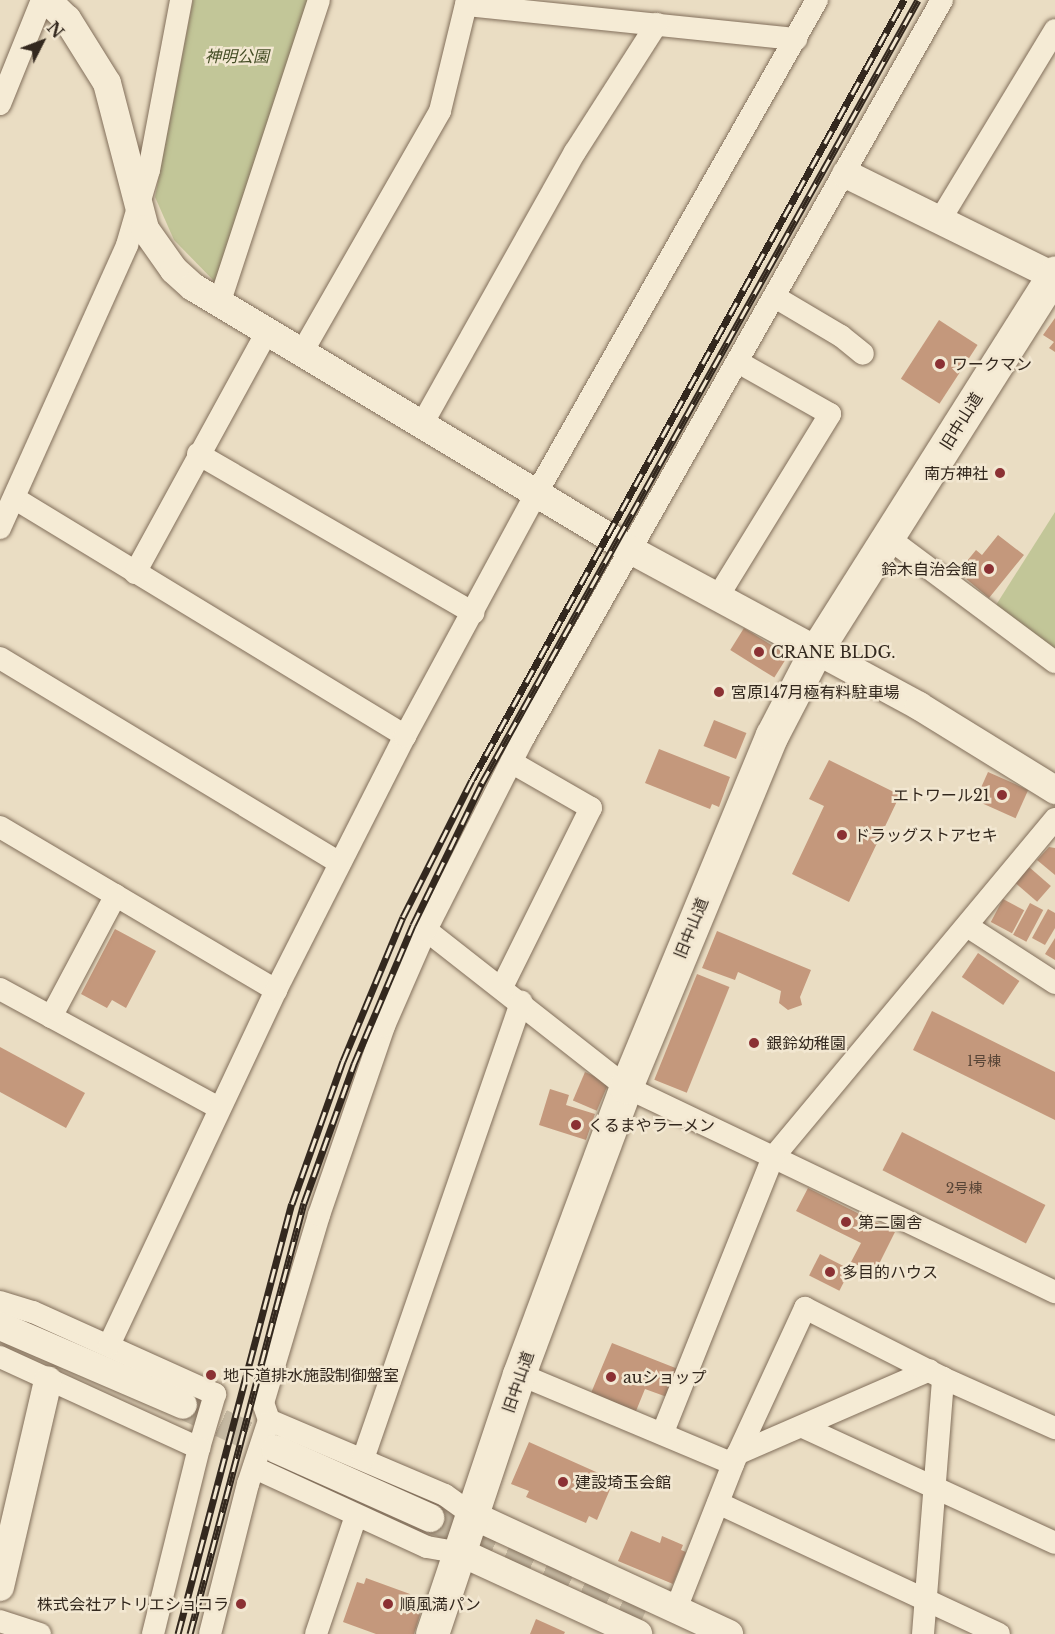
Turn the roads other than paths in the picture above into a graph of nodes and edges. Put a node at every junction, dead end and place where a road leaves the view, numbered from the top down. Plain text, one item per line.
1 (42, 0) edge
2 (47, 0) edge
3 (181, 0) edge
4 (319, 0) edge
5 (818, 0) edge
6 (942, 0) edge
7 (466, 3) edge
8 (657, 24) junction
9 (1055, 30) edge
10 (796, 39) junction
11 (0, 104) edge
12 (846, 174) junction
13 (137, 207) junction
14 (940, 220) junction
15 (1054, 275) edge
16 (775, 297) junction
17 (219, 304) junction
18 (266, 334) junction
19 (301, 354) junction
20 (863, 354) dead end
21 (738, 362) junction
22 (421, 426) junction
23 (198, 454) junction
24 (536, 494) junction
25 (14, 498) junction
26 (0, 528) edge
27 (887, 537) junction
28 (629, 549) junction
29 (135, 573) junction
30 (717, 598) junction
31 (473, 612) junction
32 (814, 652) junction
33 (0, 658) edge
34 (1055, 662) edge
35 (405, 736) junction
36 (511, 762) junction
37 (1055, 790) edge
38 (1055, 819) edge
39 (0, 827) edge
40 (340, 863) junction
41 (116, 895) junction
42 (967, 926) junction
43 (426, 930) junction
44 (1055, 983) edge
45 (502, 987) junction
46 (0, 989) edge
47 (276, 990) junction
48 (522, 1002) junction
49 (51, 1017) junction
50 (626, 1087) junction
51 (219, 1108) junction
52 (773, 1158) junction
53 (1055, 1292) edge
54 (0, 1302) edge
55 (0, 1326) edge
56 (109, 1345) junction
57 (0, 1358) edge
58 (519, 1374) junction
59 (936, 1374) junction
60 (48, 1380) junction
61 (183, 1405) tunnel mouth
62 (269, 1420) junction
63 (803, 1427) junction
64 (1055, 1428) edge
65 (662, 1434) junction
66 (199, 1448) junction
67 (276, 1449) tunnel mouth
68 (363, 1459) junction
69 (735, 1459) junction
70 (255, 1468) junction
71 (935, 1488) junction
72 (718, 1503) junction
73 (356, 1516) junction
74 (474, 1516) junction
75 (430, 1518) tunnel mouth
76 (1055, 1543) edge
77 (462, 1553) junction
78 (584, 1567) junction
79 (0, 1587) edge
80 (927, 1601) junction
81 (569, 1602) junction
82 (0, 1621) edge
83 (680, 1622) edge
84 (641, 1625) edge
85 (40, 1634) edge
86 (153, 1634) edge
87 (210, 1634) edge
88 (316, 1634) edge
89 (432, 1634) edge
90 (729, 1634) edge
91 (923, 1634) edge
92 (999, 1634) edge

1 - 11 street
2 - 13 street
3 - 13 street
4 - 17 street
5 - 10 street
6 - 12 street
7 - 8 street
7 - 19 street
8 - 10 street
8 - 22 street
9 - 14 street
10 - 24 street
12 - 14 street
12 - 16 street
13 - 17 street
13 - 25 street
14 - 15 street
15 - 27 main road, 旧中山道
16 - 20 street
16 - 21 street
17 - 18 street
18 - 19 street
18 - 23 street
19 - 22 street
21 - 28 street
21 - 30 street
22 - 24 street
23 - 29 street
23 - 31 street
24 - 28 street
24 - 31 street
25 - 26 street
25 - 29 street
27 - 32 main road, 旧中山道
27 - 34 street
28 - 30 street
28 - 36 street
29 - 35 street
30 - 32 street
31 - 35 street
32 - 37 street
32 - 50 main road, 旧中山道
33 - 40 street
35 - 40 street
36 - 43 street
36 - 45 street
38 - 42 street
39 - 41 street
40 - 47 street
41 - 47 street
41 - 49 street
42 - 44 street
42 - 52 street
43 - 45 street
43 - 62 street
45 - 48 street
46 - 49 street
47 - 51 street
48 - 50 street
48 - 68 street
49 - 51 street
50 - 52 street
50 - 58 main road, 旧中山道
51 - 56 street
52 - 53 street
52 - 65 street
54 - 56 street
55 - 61 street
56 - 66 street
57 - 60 street
58 - 65 street
58 - 74 main road, 旧中山道
59 - 63 street
59 - 64 street
59 - 69 street
59 - 71 street
60 - 66 street
60 - 79 street
62 - 68 street
62 - 70 street
63 - 69 street
63 - 71 street
65 - 69 street
66 - 86 street
67 - 75 street
68 - 74 street
69 - 72 street
70 - 73 street
70 - 87 street
71 - 76 street
71 - 80 street
72 - 80 street
72 - 83 street
73 - 77 street
73 - 88 street
74 - 77 main road, 旧中山道
74 - 78 street
77 - 81 street
77 - 89 main road, 旧中山道
78 - 81 street
78 - 83 street
80 - 91 street
80 - 92 street
81 - 84 street
82 - 85 street
83 - 84 street
83 - 90 street

